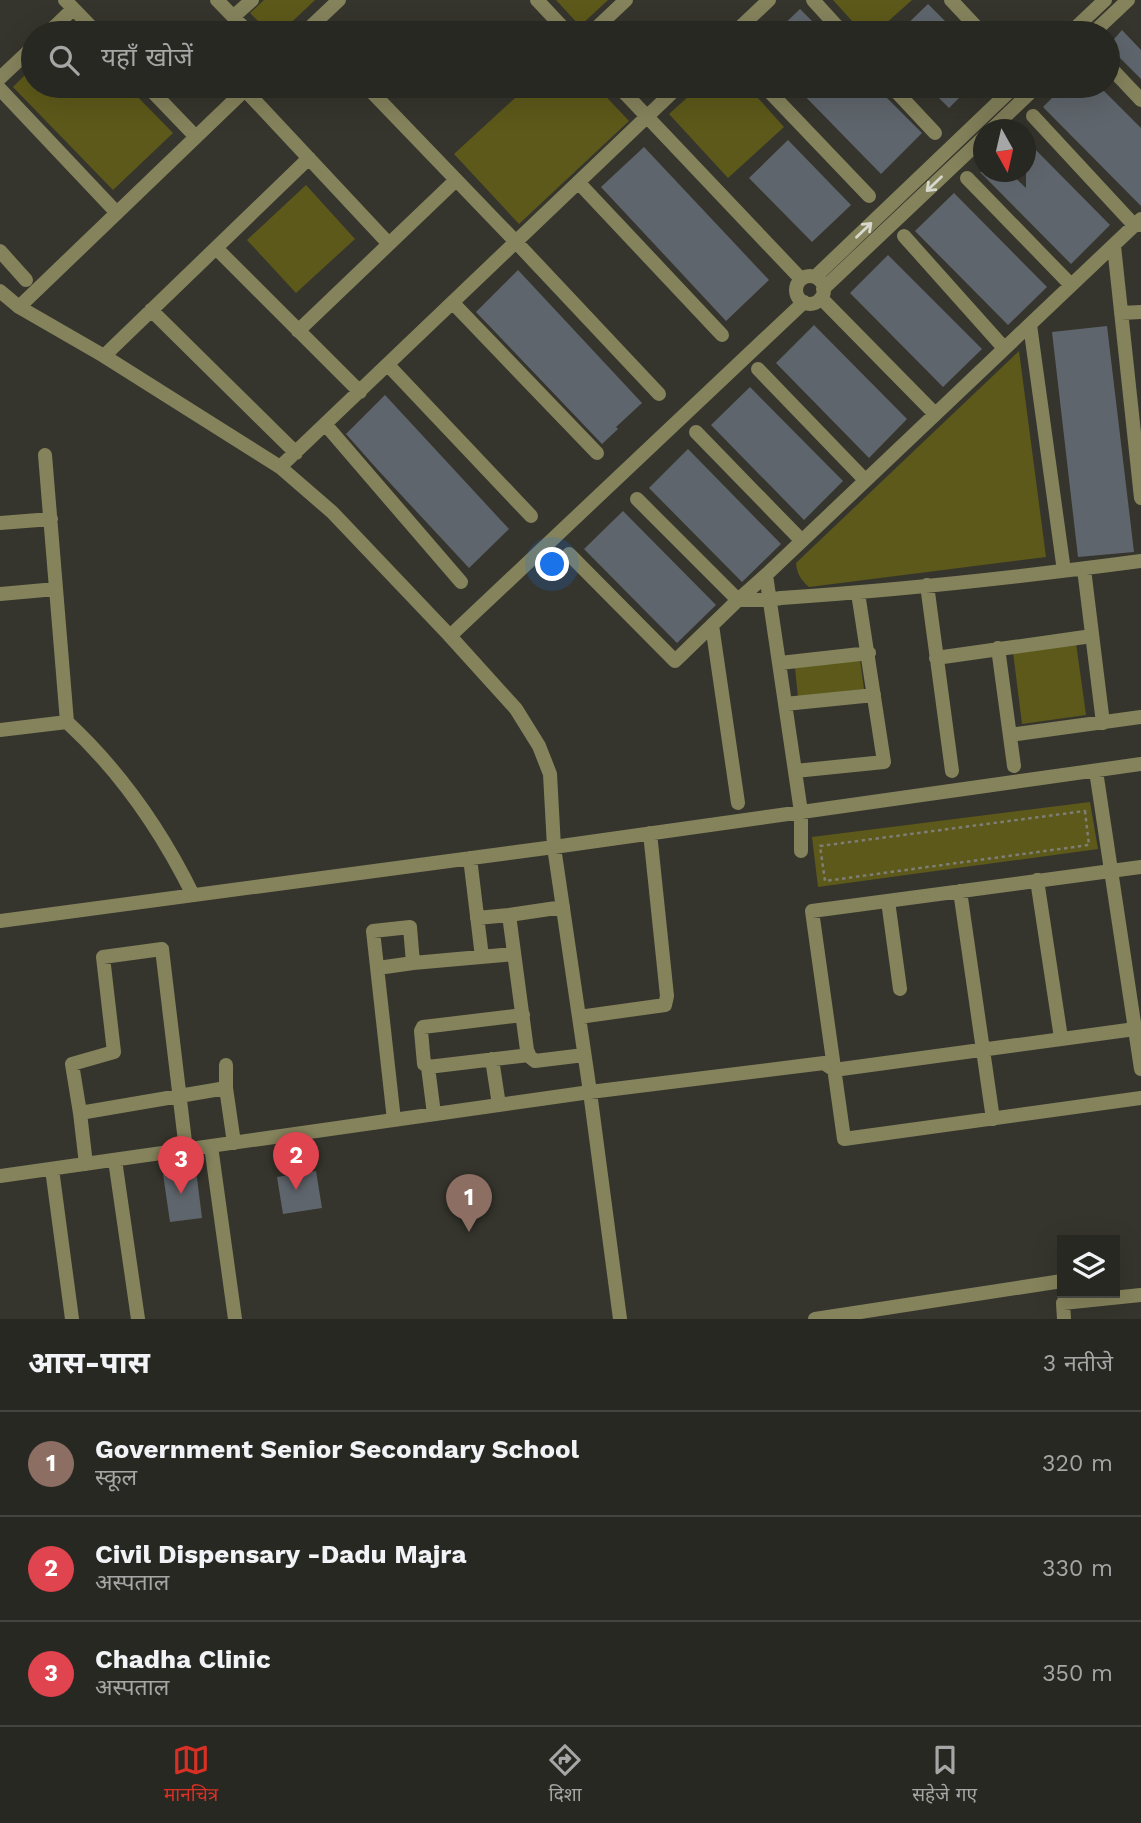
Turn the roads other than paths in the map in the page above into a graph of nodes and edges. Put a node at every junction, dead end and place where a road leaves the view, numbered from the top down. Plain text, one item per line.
1 (218, 0) edge
2 (252, 0) edge
3 (339, 0) edge
4 (537, 0) edge
5 (626, 0) edge
6 (769, 0) edge
7 (813, 0) edge
8 (951, 0) edge
9 (1105, 0) edge
10 (1128, 0) edge
11 (69, 5) edge
12 (233, 17) junction
13 (57, 21) edge
14 (85, 21) edge
15 (237, 21) edge
16 (319, 21) edge
17 (557, 21) edge
18 (604, 21) edge
19 (747, 21) edge
20 (832, 21) edge
21 (971, 21) edge
22 (1083, 21) edge
23 (1106, 21) edge
24 (21, 58) edge
25 (0, 78) edge
26 (1120, 78) edge
27 (0, 89) edge
28 (159, 98) edge
29 (237, 98) edge
30 (256, 98) edge
31 (377, 98) edge
32 (629, 98) edge
33 (667, 98) edge
34 (775, 98) edge
35 (902, 98) edge
36 (1003, 98) edge
37 (1024, 98) edge
38 (1141, 100) edge
39 (1034, 116) dead end
40 (647, 117) junction
41 (1002, 119) edge
42 (935, 133) dead end
43 (196, 137) junction
44 (973, 147) edge
45 (309, 158) junction
46 (967, 178) dead end
47 (456, 180) junction
48 (578, 182) junction
49 (869, 196) dead end
50 (117, 213) junction
51 (1139, 223) edge
52 (904, 236) dead end
53 (516, 242) junction
54 (389, 244) junction
55 (1114, 246) junction
56 (216, 248) junction
57 (0, 251) edge
58 (26, 280) dead end
59 (1071, 285) junction
60 (815, 286) junction
61 (0, 291) edge
62 (804, 302) junction
63 (453, 303) junction
64 (19, 307) junction
65 (151, 310) junction
66 (1141, 312) edge
67 (1121, 313) junction
68 (1030, 324) junction
69 (298, 331) junction
70 (722, 335) dead end
71 (1004, 348) junction
72 (104, 356) junction
73 (388, 365) junction
74 (758, 369) dead end
75 (360, 392) junction
76 (659, 394) dead end
77 (1136, 403) edge
78 (935, 414) junction
79 (325, 425) junction
80 (696, 432) dead end
81 (296, 453) junction
82 (597, 453) dead end
83 (46, 455) dead end
84 (280, 467) junction
85 (865, 481) junction
86 (1141, 487) edge
87 (1141, 498) edge
88 (637, 499) dead end
89 (531, 516) dead end
90 (51, 519) junction
91 (0, 523) edge
92 (802, 541) junction
93 (569, 554) dead end
94 (1141, 561) edge
95 (1084, 569) junction
96 (1064, 571) junction
97 (766, 575) junction
98 (461, 582) dead end
99 (926, 585) junction
100 (56, 589) junction
101 (858, 593) junction
102 (0, 594) edge
103 (738, 600) junction
104 (769, 600) junction
105 (712, 625) junction
106 (450, 636) junction
107 (1092, 636) junction
108 (998, 648) junction
109 (869, 653) junction
110 (936, 658) junction
111 (780, 663) junction
112 (874, 695) junction
113 (785, 704) junction
114 (1141, 718) edge
115 (67, 722) junction
116 (1103, 723) junction
117 (0, 730) edge
118 (1010, 735) junction
119 (1141, 764) edge
120 (1014, 766) dead end
121 (795, 771) junction
122 (952, 771) dead end
123 (1096, 771) junction
124 (738, 803) dead end
125 (800, 812) junction
126 (650, 833) junction
127 (554, 847) junction
128 (801, 851) dead end
129 (470, 858) junction
130 (1141, 867) edge
131 (1112, 870) junction
132 (1037, 880) junction
133 (960, 891) junction
134 (192, 895) junction
135 (888, 901) junction
136 (563, 907) junction
137 (509, 915) junction
138 (478, 918) junction
139 (0, 921) edge
140 (514, 954) junction
141 (482, 957) junction
142 (413, 963) junction
143 (378, 968) junction
144 (900, 989) dead end
145 (523, 1015) junction
146 (579, 1017) junction
147 (1135, 1029) junction
148 (1060, 1038) junction
149 (983, 1049) junction
150 (529, 1055) junction
151 (584, 1055) junction
152 (492, 1059) junction
153 (226, 1065) dead end
154 (428, 1067) junction
155 (1141, 1069) edge
156 (834, 1070) junction
157 (226, 1088) junction
158 (590, 1092) junction
159 (180, 1096) junction
160 (1141, 1098) edge
161 (499, 1105) junction
162 (80, 1113) junction
163 (434, 1114) junction
164 (993, 1119) junction
165 (394, 1120) junction
166 (234, 1143) junction
167 (211, 1146) junction
168 (186, 1150) junction
169 (115, 1160) junction
170 (86, 1164) junction
171 (52, 1169) junction
172 (0, 1177) edge
173 (1057, 1282) edge
174 (1141, 1295) edge
175 (1120, 1296) edge
176 (1072, 1298) edge
177 (72, 1319) edge
178 (138, 1319) edge
179 (235, 1319) edge
180 (620, 1319) edge
181 (815, 1319) edge
182 (1064, 1319) edge

1 - 12 street
2 - 12 street
3 - 16 street
4 - 17 street
5 - 18 street
6 - 19 street
7 - 20 street
8 - 21 street
9 - 22 street
10 - 23 street
11 - 13 street
11 - 14 street
12 - 15 street
24 - 25 street
26 - 38 street
27 - 50 street
28 - 43 street
29 - 43 street
30 - 45 street
31 - 47 street
32 - 40 street
33 - 40 street
34 - 49 street
35 - 42 street
60 -> 36 street
37 - 41 street
39 - 51 street
40 - 48 street
40 - 60 street
43 - 50 street
44 -> 60 street
45 - 54 street
45 - 56 street
46 - 59 street
47 - 53 street
47 - 54 street
48 - 53 street
48 - 70 street
50 - 64 street
51 - 55 street
52 - 71 street
53 - 63 street
53 - 76 street
54 - 69 street
55 - 59 street
55 - 67 street
56 - 65 street
56 - 69 street
57 - 58 street
59 - 68 street
60 - 62 street
60 - 62 street
60 - 78 street
61 - 64 street
62 - 106 street
63 - 73 street
63 - 82 street
64 - 72 street
65 - 72 street
65 - 81 street
66 - 67 street
67 - 77 street
68 - 71 street
68 - 96 street
69 - 75 street
71 - 78 street
72 - 84 street
73 - 75 street
73 - 89 street
74 - 85 street
75 - 79 street
77 - 86 street
78 - 85 street
79 - 81 street
79 - 98 street
80 - 92 street
81 - 84 street
83 - 90 street
84 - 106 street
85 - 92 street
86 - 87 street
88 - 103 street
90 - 91 street
90 - 100 street
92 - 97 street
93 - 105 street
94 - 95 street
95 - 96 street
95 - 107 street
96 - 99 street
97 - 103 street
97 - 104 street
99 - 101 street
99 - 110 street
100 - 102 street
100 - 115 street
101 - 104 street
101 - 109 street
103 - 104 street
103 - 105 street
104 - 111 street
105 - 124 street
106 - 127 street
107 - 108 street
107 - 116 street
108 - 110 street
108 - 118 street
109 - 111 street
109 - 112 street
110 - 122 street
111 - 113 street
112 - 113 street
112 - 121 street
113 - 121 street
114 - 116 street
115 - 117 street
115 - 134 street
116 - 118 street
118 - 120 street
119 - 123 street
121 - 125 street
123 - 125 street
123 - 131 street
125 - 126 street
125 - 128 street
126 - 127 street
126 - 146 street
127 - 129 street
127 - 136 street
129 - 134 street
129 - 138 street
130 - 131 street
131 - 132 street
131 - 147 street
132 - 133 street
132 - 148 street
133 - 135 street
133 - 149 street
134 - 139 street
135 - 144 street
135 - 156 street
136 - 137 street
136 - 146 street
137 - 138 street
137 - 140 street
138 - 141 street
140 - 141 street
140 - 145 street
141 - 142 street
142 - 143 street
142 - 143 street
143 - 165 street
145 - 150 street
145 - 154 street
146 - 151 street
147 - 148 street
147 - 155 street
148 - 149 street
149 - 156 street
149 - 164 street
150 - 151 street
150 - 152 street
151 - 158 street
152 - 154 street
152 - 161 street
153 - 157 street
154 - 163 street
156 - 158 street
156 - 164 street
157 - 159 street
157 - 166 street
158 - 161 street
158 - 180 street
159 - 162 street
159 - 162 street
159 - 168 street
160 - 164 street
161 - 163 street
162 - 170 street
163 - 165 street
165 - 166 street
166 - 167 street
167 - 168 street
167 - 179 street
168 - 169 street
169 - 170 street
169 - 178 street
170 - 171 street
171 - 172 street
171 - 177 street
173 - 181 street
174 - 175 street
176 - 182 street

